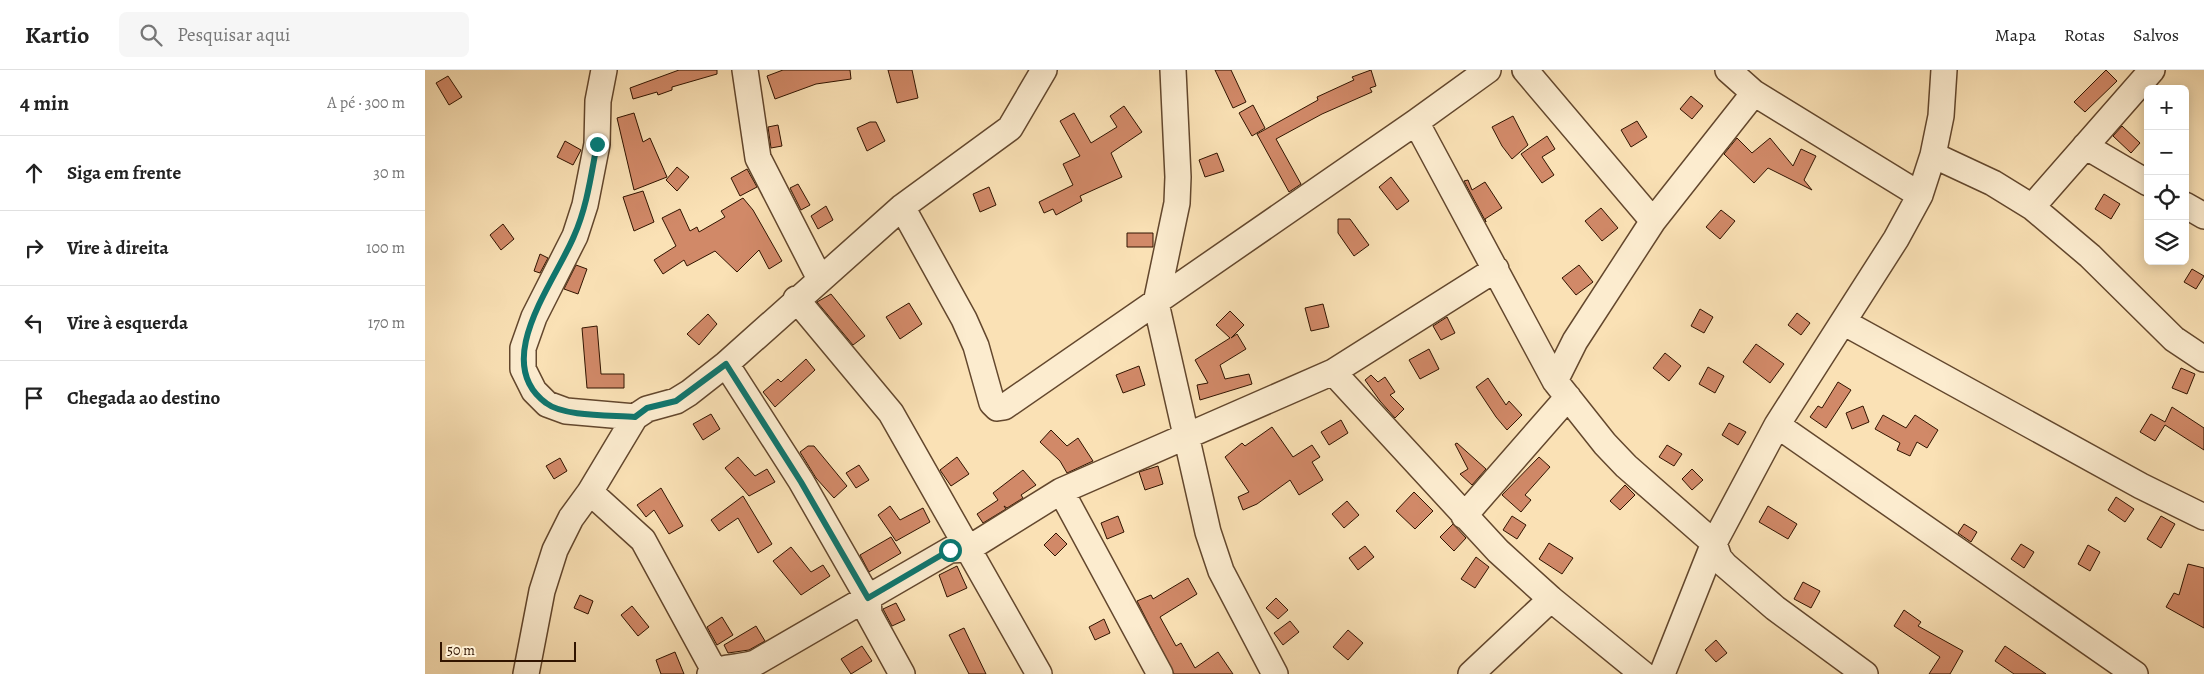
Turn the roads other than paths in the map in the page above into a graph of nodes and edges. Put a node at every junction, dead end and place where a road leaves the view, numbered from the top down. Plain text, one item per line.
1 (604, 70) edge
2 (745, 70) edge
3 (1044, 70) edge
4 (1173, 70) edge
5 (1487, 70) edge
6 (1525, 70) edge
7 (1728, 70) edge
8 (1944, 70) edge
9 (2152, 70) edge
10 (1754, 93) junction
11 (1416, 122) junction
12 (2085, 146) junction
13 (1933, 155) junction
14 (2144, 181) edge
15 (1920, 195) junction
16 (902, 207) junction
17 (2032, 207) junction
18 (2189, 207) edge
19 (2204, 216) edge
20 (1653, 221) junction
21 (1496, 270) junction
22 (820, 279) junction
23 (796, 299) junction
24 (1156, 303) junction
25 (1843, 322) junction
26 (2204, 359) edge
27 (726, 364) junction
28 (1333, 372) junction
29 (1562, 389) junction
30 (635, 417) junction
31 (1777, 426) junction
32 (1185, 435) junction
33 (1061, 491) junction
34 (590, 492) junction
35 (1464, 516) junction
36 (2204, 517) edge
37 (1714, 544) junction
38 (968, 549) junction
39 (868, 598) junction
40 (1551, 599) junction
41 (713, 673) edge
42 (1862, 673) edge
43 (526, 674) edge
44 (903, 674) edge
45 (1039, 674) edge
46 (1160, 674) edge
47 (1275, 674) edge
48 (1471, 674) edge
49 (1643, 674) edge
50 (1662, 674) edge
51 (2135, 674) edge

1 - 30 street
2 - 22 street
3 - 16 street
4 - 24 street
5 - 11 street
6 - 20 street
7 - 10 street
8 - 13 street
9 - 12 street
10 - 15 street
10 - 20 street
11 - 21 street
11 - 24 street
12 - 14 street
12 - 17 street
13 - 15 street
13 - 17 street
15 - 25 street
16 - 22 street
16 - 24 street
17 - 26 street
18 - 19 street
20 - 29 street
21 - 28 street
21 - 29 street
22 - 23 street
23 - 27 street
23 - 38 street
24 - 32 street
25 - 31 street
25 - 36 street
27 - 30 street
27 - 39 street
28 - 32 street
28 - 35 street
29 - 35 street
29 - 37 street
30 - 34 street
31 - 37 street
31 - 51 street
32 - 33 street
32 - 47 street
33 - 38 street
33 - 46 street
34 - 41 street
34 - 43 street
35 - 40 street
37 - 42 street
37 - 50 street
38 - 39 street
38 - 45 street
39 - 41 street
39 - 44 street
40 - 48 street
40 - 49 street

